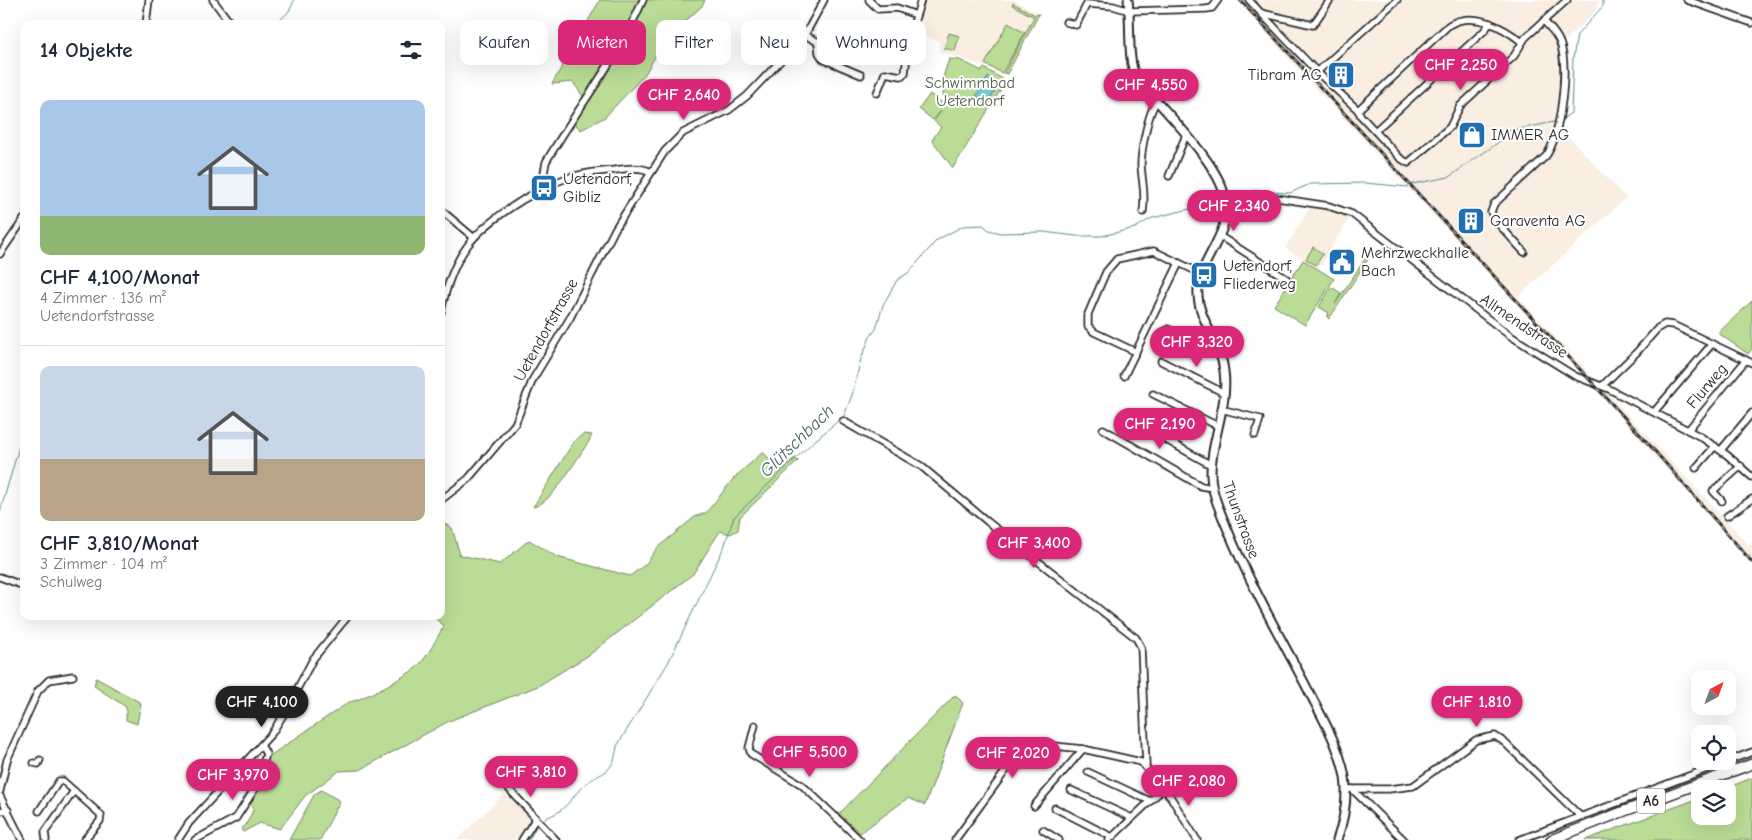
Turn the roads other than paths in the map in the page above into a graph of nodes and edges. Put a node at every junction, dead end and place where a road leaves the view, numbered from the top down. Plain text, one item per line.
1 (149, 0) edge
2 (212, 0) edge
3 (643, 0) edge
4 (824, 0) edge
5 (869, 0) edge
6 (921, 0) edge
7 (1128, 0) edge
8 (1218, 0) edge
9 (1249, 0) edge
10 (1330, 0) edge
11 (1397, 0) edge
12 (1567, 0) edge
13 (1687, 0) edge
14 (1130, 11) junction
15 (1261, 13) junction
16 (916, 15) junction
17 (146, 20) edge
18 (228, 20) edge
19 (1544, 21) junction
20 (1066, 22) dead end
21 (1490, 23) junction
22 (1752, 23) edge
23 (807, 32) edge
24 (1522, 42) junction
25 (777, 65) edge
26 (838, 65) edge
27 (1317, 72) junction
28 (862, 75) dead end
29 (877, 93) dead end
30 (1156, 101) junction
31 (1358, 110) junction
32 (1375, 131) junction
33 (1186, 135) junction
34 (651, 172) junction
35 (1169, 176) dead end
36 (548, 184) junction
37 (1225, 198) junction
38 (1143, 212) dead end
39 (445, 213) edge
40 (20, 225) edge
41 (473, 236) junction
42 (1221, 236) junction
43 (1524, 252) dead end
44 (0, 254) edge
45 (1179, 263) junction
46 (1202, 274) junction
47 (1288, 279) dead end
48 (445, 299) edge
49 (1168, 329) dead end
50 (1712, 344) junction
51 (1136, 352) junction
52 (1219, 352) junction
53 (1161, 361) dead end
54 (1749, 361) edge
55 (1124, 376) dead end
56 (1602, 386) junction
57 (1224, 393) junction
58 (1153, 394) dead end
59 (1221, 409) junction
60 (1654, 412) junction
61 (1752, 413) edge
62 (843, 421) dead end
63 (1136, 422) dead end
64 (1218, 426) junction
65 (1103, 430) dead end
66 (1688, 430) junction
67 (1256, 435) dead end
68 (1718, 448) junction
69 (1212, 465) junction
70 (1741, 466) junction
71 (1696, 468) dead end
72 (1752, 477) edge
73 (1213, 488) junction
74 (445, 497) edge
75 (1752, 499) edge
76 (1722, 501) dead end
77 (1727, 516) dead end
78 (0, 577) edge
79 (20, 584) edge
80 (345, 620) edge
81 (73, 676) dead end
82 (755, 725) dead end
83 (261, 745) junction
84 (1083, 749) junction
85 (1752, 752) edge
86 (40, 760) dead end
87 (34, 763) dead end
88 (1752, 764) edge
89 (1146, 765) junction
90 (1752, 771) edge
91 (1088, 772) dead end
92 (1726, 780) edge
93 (1164, 788) junction
94 (509, 789) dead end
95 (1349, 789) junction
96 (1071, 790) dead end
97 (0, 791) edge
98 (74, 791) junction
99 (1691, 793) edge
100 (0, 796) edge
101 (1150, 801) junction
102 (1034, 806) dead end
103 (1055, 808) dead end
104 (8, 810) junction
105 (0, 811) edge
106 (39, 811) dead end
107 (1580, 816) junction
108 (1132, 818) junction
109 (538, 821) junction
110 (1043, 830) dead end
111 (1110, 839) edge
112 (22, 840) edge
113 (46, 840) edge
114 (84, 840) edge
115 (178, 840) edge
116 (195, 840) edge
117 (522, 840) edge
118 (556, 840) edge
119 (860, 840) edge
120 (955, 840) edge
121 (1059, 840) edge
122 (1197, 840) edge
123 (1337, 840) edge
124 (1404, 840) edge
125 (1519, 840) edge
126 (1551, 840) edge
127 (1566, 840) edge

1 - 17 street
2 - 18 street
3 - 36 street
4 - 23 street, Uetendorfstrasse
5 - 16 street
6 - 16 street
7 - 14 main road
8 - 14 street
9 - 15 street
10 - 15 street
11 - 27 street
12 - 19 street
13 - 22 street
14 - 20 street
14 - 30 main road
15 - 27 street
16 - 29 street
19 - 24 street
19 - 43 street
21 - 24 street
21 - 31 street
21 - 32 street
24 - 32 street
25 - 34 street, Uetendorfstrasse
26 - 28 street
27 - 31 street
30 - 33 main road
30 - 38 street
31 - 32 street
33 - 35 street
33 - 37 main road
34 - 36 street
34 - 74 street, Uetendorfstrasse
36 - 41 street
37 - 42 main road, Thunstrasse
37 - 56 street, Allmendstrasse
39 - 41 street
40 - 44 street
41 - 48 street
42 - 46 main road, Thunstrasse
42 - 47 street
45 - 46 street
45 - 51 street
45 - 51 street
46 - 52 main road, Thunstrasse
49 - 52 street
50 - 54 street
50 - 56 street
50 - 60 street
51 - 55 street
52 - 57 main road, Thunstrasse
53 - 57 street
54 - 66 street, Flurweg
56 - 60 street, Allmendstrasse
57 - 59 main road, Thunstrasse
58 - 64 street
59 - 64 main road, Thunstrasse
59 - 67 street
60 - 66 street, Allmendstrasse
61 - 68 street
62 - 89 street
63 - 69 street
64 - 69 main road, Thunstrasse
65 - 73 street
66 - 68 street, Allmendstrasse
68 - 70 street, Allmendstrasse
68 - 71 street
69 - 73 main road, Thunstrasse
70 - 72 street, Allmendstrasse
70 - 76 street
73 - 95 main road, Thunstrasse
75 - 77 street
78 - 79 street
80 - 83 street
81 - 97 street
82 - 119 street
83 - 115 street
83 - 116 street
84 - 89 street
84 - 102 street
84 - 120 street
85 - 107 street
86 - 87 street
88 - 126 highway, A6
89 - 93 street
90 - 92 highway, A6
91 - 101 street
93 - 101 street
93 - 122 street
94 - 109 street
95 - 107 street
95 - 123 main road, Thunstrasse
95 - 124 street
96 - 108 street
98 - 106 street
98 - 113 street
98 - 114 street
99 - 127 highway, A6
100 - 104 street
101 - 108 street
103 - 111 street
104 - 105 street
104 - 112 street
107 - 125 street
108 - 111 street
109 - 117 street
109 - 118 street
110 - 121 street

